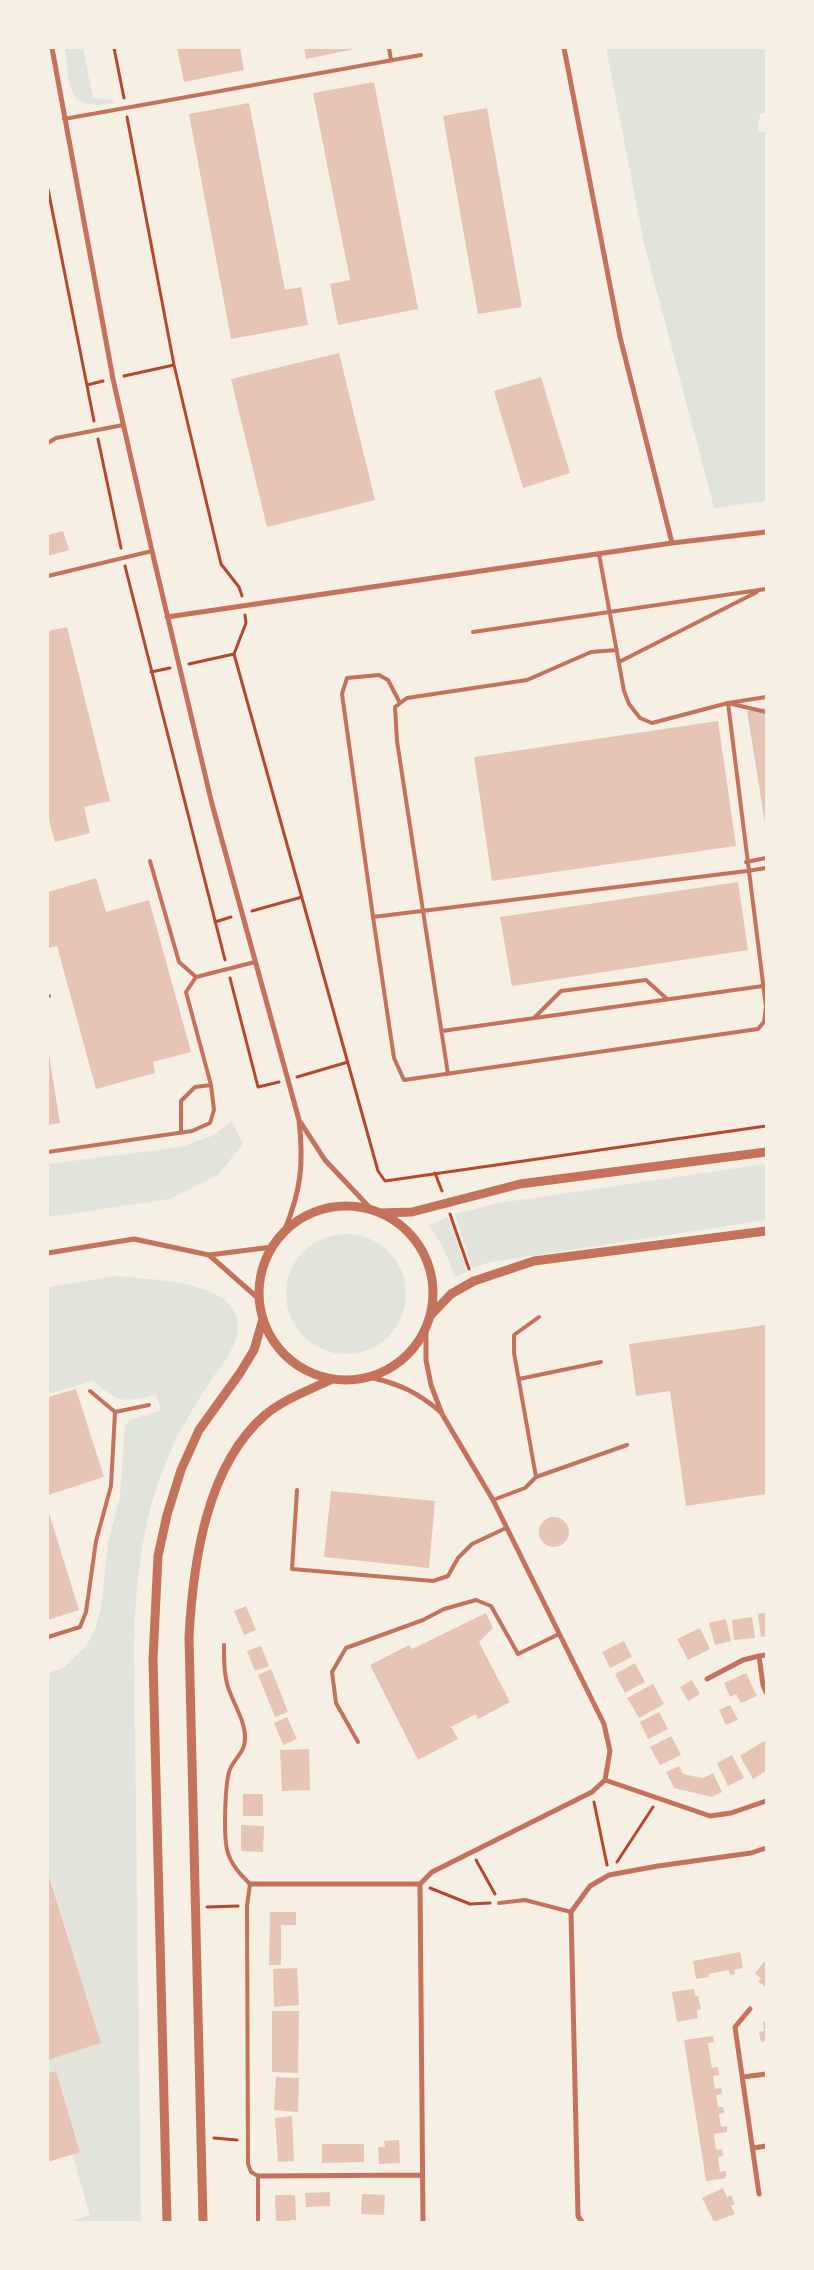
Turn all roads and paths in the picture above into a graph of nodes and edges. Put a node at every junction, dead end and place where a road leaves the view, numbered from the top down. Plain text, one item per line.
1 (50, 48) edge
2 (114, 48) edge
3 (389, 48) edge
4 (564, 48) edge
5 (421, 55) dead end
6 (391, 60) junction
7 (126, 108) junction
8 (63, 119) junction
9 (48, 188) edge
10 (174, 365) junction
11 (113, 379) junction
12 (87, 385) junction
13 (123, 425) junction
14 (96, 430) junction
15 (48, 444) edge
16 (766, 532) edge
17 (672, 543) junction
18 (152, 551) junction
19 (599, 554) junction
20 (123, 558) junction
21 (48, 576) edge
22 (764, 590) edge
23 (244, 605) junction
24 (610, 612) junction
25 (167, 616) junction
26 (473, 632) dead end
27 (617, 650) junction
28 (234, 654) junction
29 (619, 662) junction
30 (179, 666) junction
31 (151, 672) junction
32 (766, 697) edge
33 (400, 703) junction
34 (728, 703) junction
35 (766, 712) edge
36 (766, 858) edge
37 (150, 861) dead end
38 (746, 862) junction
39 (766, 868) edge
40 (748, 871) junction
41 (302, 897) junction
42 (424, 911) junction
43 (242, 914) junction
44 (373, 917) junction
45 (215, 922) junction
46 (255, 962) junction
47 (228, 968) junction
48 (196, 976) junction
49 (764, 986) junction
50 (667, 999) junction
51 (534, 1018) junction
52 (442, 1031) junction
53 (348, 1062) junction
54 (448, 1074) junction
55 (288, 1080) junction
56 (210, 1085) junction
57 (299, 1120) junction
58 (766, 1126) edge
59 (181, 1132) junction
60 (48, 1152) edge
61 (766, 1152) edge
62 (435, 1173) junction
63 (446, 1203) junction
64 (371, 1209) junction
65 (381, 1213) junction
66 (766, 1231) edge
67 (284, 1232) junction
68 (272, 1247) junction
69 (48, 1253) edge
70 (209, 1255) junction
71 (474, 1281) junction
72 (259, 1299) junction
73 (430, 1315) junction
74 (539, 1317) dead end
75 (263, 1319) junction
76 (426, 1328) junction
77 (601, 1362) dead end
78 (370, 1377) junction
79 (332, 1379) junction
80 (519, 1379) junction
81 (90, 1391) dead end
82 (149, 1405) dead end
83 (115, 1412) junction
84 (442, 1414) junction
85 (627, 1445) dead end
86 (536, 1477) junction
87 (297, 1490) dead end
88 (493, 1500) junction
89 (506, 1528) junction
90 (559, 1634) junction
91 (48, 1637) edge
92 (224, 1645) dead end
93 (759, 1656) junction
94 (766, 1656) edge
95 (707, 1679) dead end
96 (766, 1692) edge
97 (358, 1742) dead end
98 (605, 1780) junction
99 (592, 1792) junction
100 (659, 1798) junction
101 (766, 1802) edge
102 (766, 1848) edge
103 (471, 1852) junction
104 (609, 1875) junction
105 (250, 1884) junction
106 (420, 1884) junction
107 (499, 1903) junction
108 (246, 1906) junction
109 (195, 1908) junction
110 (571, 1912) junction
111 (750, 2009) dead end
112 (766, 2074) edge
113 (743, 2077) junction
114 (201, 2138) junction
115 (766, 2146) edge
116 (753, 2148) junction
117 (248, 2150) junction
118 (422, 2175) junction
119 (258, 2176) junction
120 (759, 2194) dead end
121 (167, 2222) edge
122 (203, 2222) edge
123 (258, 2222) edge
124 (423, 2222) edge
125 (582, 2222) edge

1 - 8 street
2 - 7 path
3 - 6 lane
4 - 17 street
5 - 6 lane
6 - 7 lane
7 - 8 lane
7 - 10 path
8 - 11 street
9 - 12 path
10 - 11 path
10 - 23 path
11 - 12 path
11 - 13 street
12 - 14 path
13 - 14 lane
13 - 18 street
14 - 15 lane
14 - 20 path
16 - 17 street
17 - 19 street
18 - 20 lane
18 - 25 street
19 - 23 street
19 - 24 lane
20 - 21 lane
20 - 31 path
22 - 24 lane
22 - 29 lane
23 - 25 street
23 - 28 path
24 - 26 lane
24 - 27 lane
25 - 30 street
27 - 29 lane
27 - 33 lane
28 - 30 path
28 - 41 path
29 - 34 lane
30 - 31 path
30 - 43 street
31 - 45 path
32 - 34 lane
33 - 42 lane
33 - 44 lane
34 - 35 lane
34 - 38 lane
36 - 38 lane
37 - 48 lane
38 - 40 lane
39 - 40 lane
40 - 42 lane
40 - 49 lane
41 - 43 path
41 - 53 path
42 - 44 lane
42 - 52 lane
43 - 45 path
43 - 46 street
44 - 54 lane
45 - 47 path
46 - 47 lane
46 - 55 street
47 - 48 lane
47 - 55 path
48 - 56 lane
49 - 50 lane
49 - 54 lane
50 - 51 lane
50 - 51 lane
51 - 52 lane
52 - 54 lane
53 - 55 path
53 - 62 path
55 - 57 street
56 - 59 lane
56 - 59 lane
57 - 64 street
57 - 67 street
58 - 62 path
59 - 60 lane
61 - 63 street
62 - 63 path
63 - 65 street
63 - 71 path
64 - 65 street
64 - 67 street
65 - 73 street
66 - 71 street
67 - 68 street
68 - 70 street
68 - 72 street
69 - 70 street
70 - 72 street
71 - 73 street
72 - 75 street
73 - 76 street
74 - 80 lane
75 - 79 street
75 - 121 street
76 - 78 street
76 - 84 street
77 - 80 lane
78 - 79 street
78 - 84 street
79 - 109 street
80 - 86 lane
81 - 83 lane
82 - 83 lane
83 - 91 lane
84 - 88 street
85 - 86 lane
86 - 88 lane
87 - 89 lane
88 - 89 street
89 - 90 street
90 - 97 lane
90 - 98 street
92 - 105 lane
93 - 94 street
93 - 95 street
93 - 96 street
98 - 99 street
98 - 100 street
99 - 103 street
99 - 104 path
100 - 101 street
100 - 104 path
102 - 104 street
103 - 106 street
103 - 107 path
104 - 110 street
105 - 106 street
105 - 108 lane
106 - 107 path
106 - 118 street
107 - 110 lane
108 - 109 path
108 - 117 lane
109 - 114 street
110 - 125 street
111 - 113 street
112 - 113 street
113 - 116 street
114 - 117 path
114 - 122 street
115 - 116 street
116 - 120 street
117 - 119 lane
118 - 119 street
118 - 124 street
119 - 123 lane

